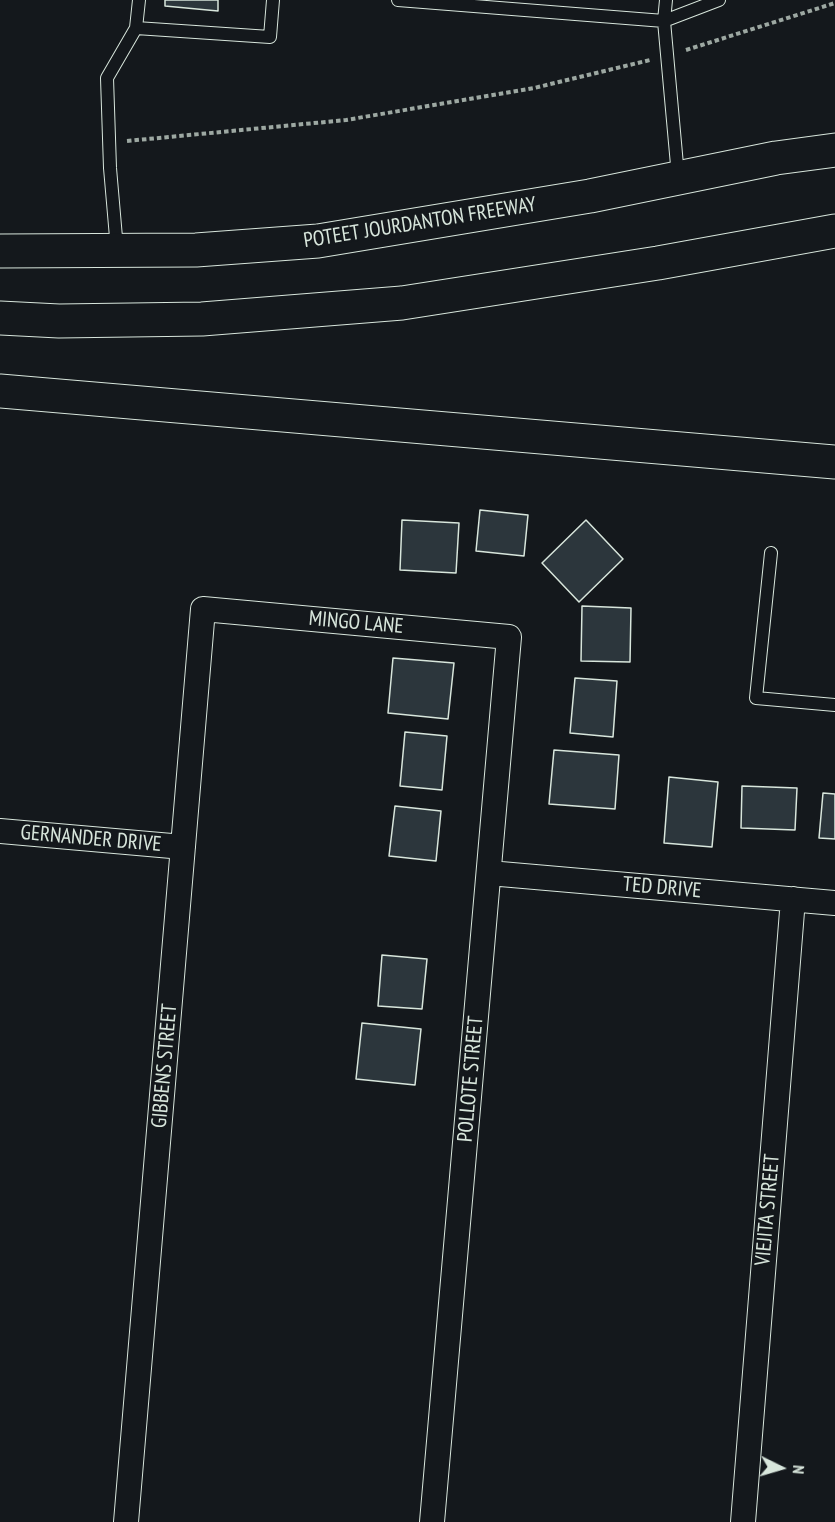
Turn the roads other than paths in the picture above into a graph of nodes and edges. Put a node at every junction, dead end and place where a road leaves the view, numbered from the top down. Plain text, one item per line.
1 (139, 0) edge
2 (273, 0) edge
3 (398, 0) edge
4 (666, 0) edge
5 (719, 0) edge
6 (664, 21) junction
7 (136, 27) junction
8 (835, 150) edge
9 (678, 178) junction
10 (835, 231) edge
11 (117, 250) junction
12 (0, 251) edge
13 (0, 318) edge
14 (0, 391) edge
15 (835, 462) edge
16 (771, 553) dead end
17 (203, 609) joint
18 (509, 637) joint
19 (835, 705) edge
20 (0, 831) edge
21 (183, 847) junction
22 (489, 873) junction
23 (793, 899) junction
24 (835, 903) edge
25 (126, 1522) edge
26 (432, 1522) edge
27 (743, 1522) edge

1 - 7 lane
2 - 7 lane
3 - 6 lane
4 - 6 lane
5 - 6 lane
6 - 9 lane
7 - 11 lane
8 - 9 main road, POTEET JOURDANTON FREEWAY
9 - 11 main road, POTEET JOURDANTON FREEWAY
10 - 13 main road
11 - 12 main road, POTEET JOURDANTON FREEWAY
14 - 15 main road
16 - 19 lane
17 - 18 street, MINGO LANE
17 - 21 street, GIBBENS STREET
18 - 22 street, POLLOTE STREET
20 - 21 street, GERNANDER DRIVE
21 - 25 street, GIBBENS STREET
22 - 23 street, TED DRIVE
22 - 26 street, POLLOTE STREET
23 - 24 street, TED DRIVE
23 - 27 street, VIEJITA STREET

